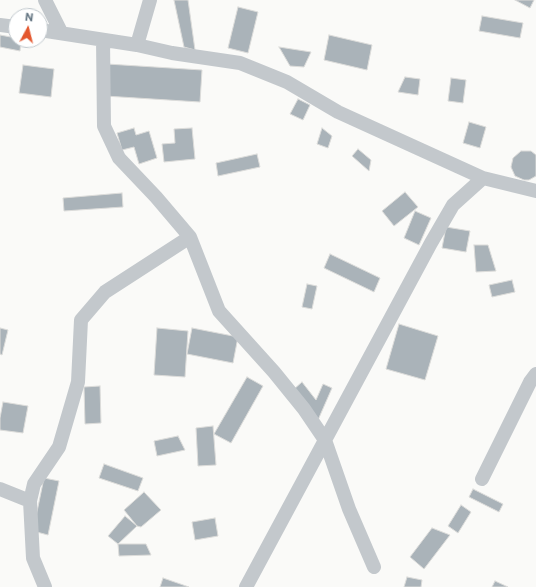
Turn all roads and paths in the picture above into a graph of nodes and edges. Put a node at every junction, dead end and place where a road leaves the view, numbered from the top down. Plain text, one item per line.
1 (45, 0) edge
2 (150, 0) edge
3 (48, 31) edge
4 (61, 32) junction
5 (103, 40) junction
6 (137, 45) junction
7 (483, 178) junction
8 (536, 192) edge
9 (190, 237) junction
10 (536, 374) edge
11 (325, 440) junction
12 (482, 478) dead end
13 (0, 490) edge
14 (30, 501) junction
15 (374, 567) dead end
16 (45, 587) edge
17 (246, 587) edge

1 - 4 street
2 - 6 street
3 - 4 street
4 - 5 street
5 - 6 street
5 - 9 street
6 - 7 street
7 - 8 street
7 - 11 street
9 - 11 street
9 - 14 street
10 - 12 street
11 - 15 street
11 - 17 street
13 - 14 street
14 - 16 street

